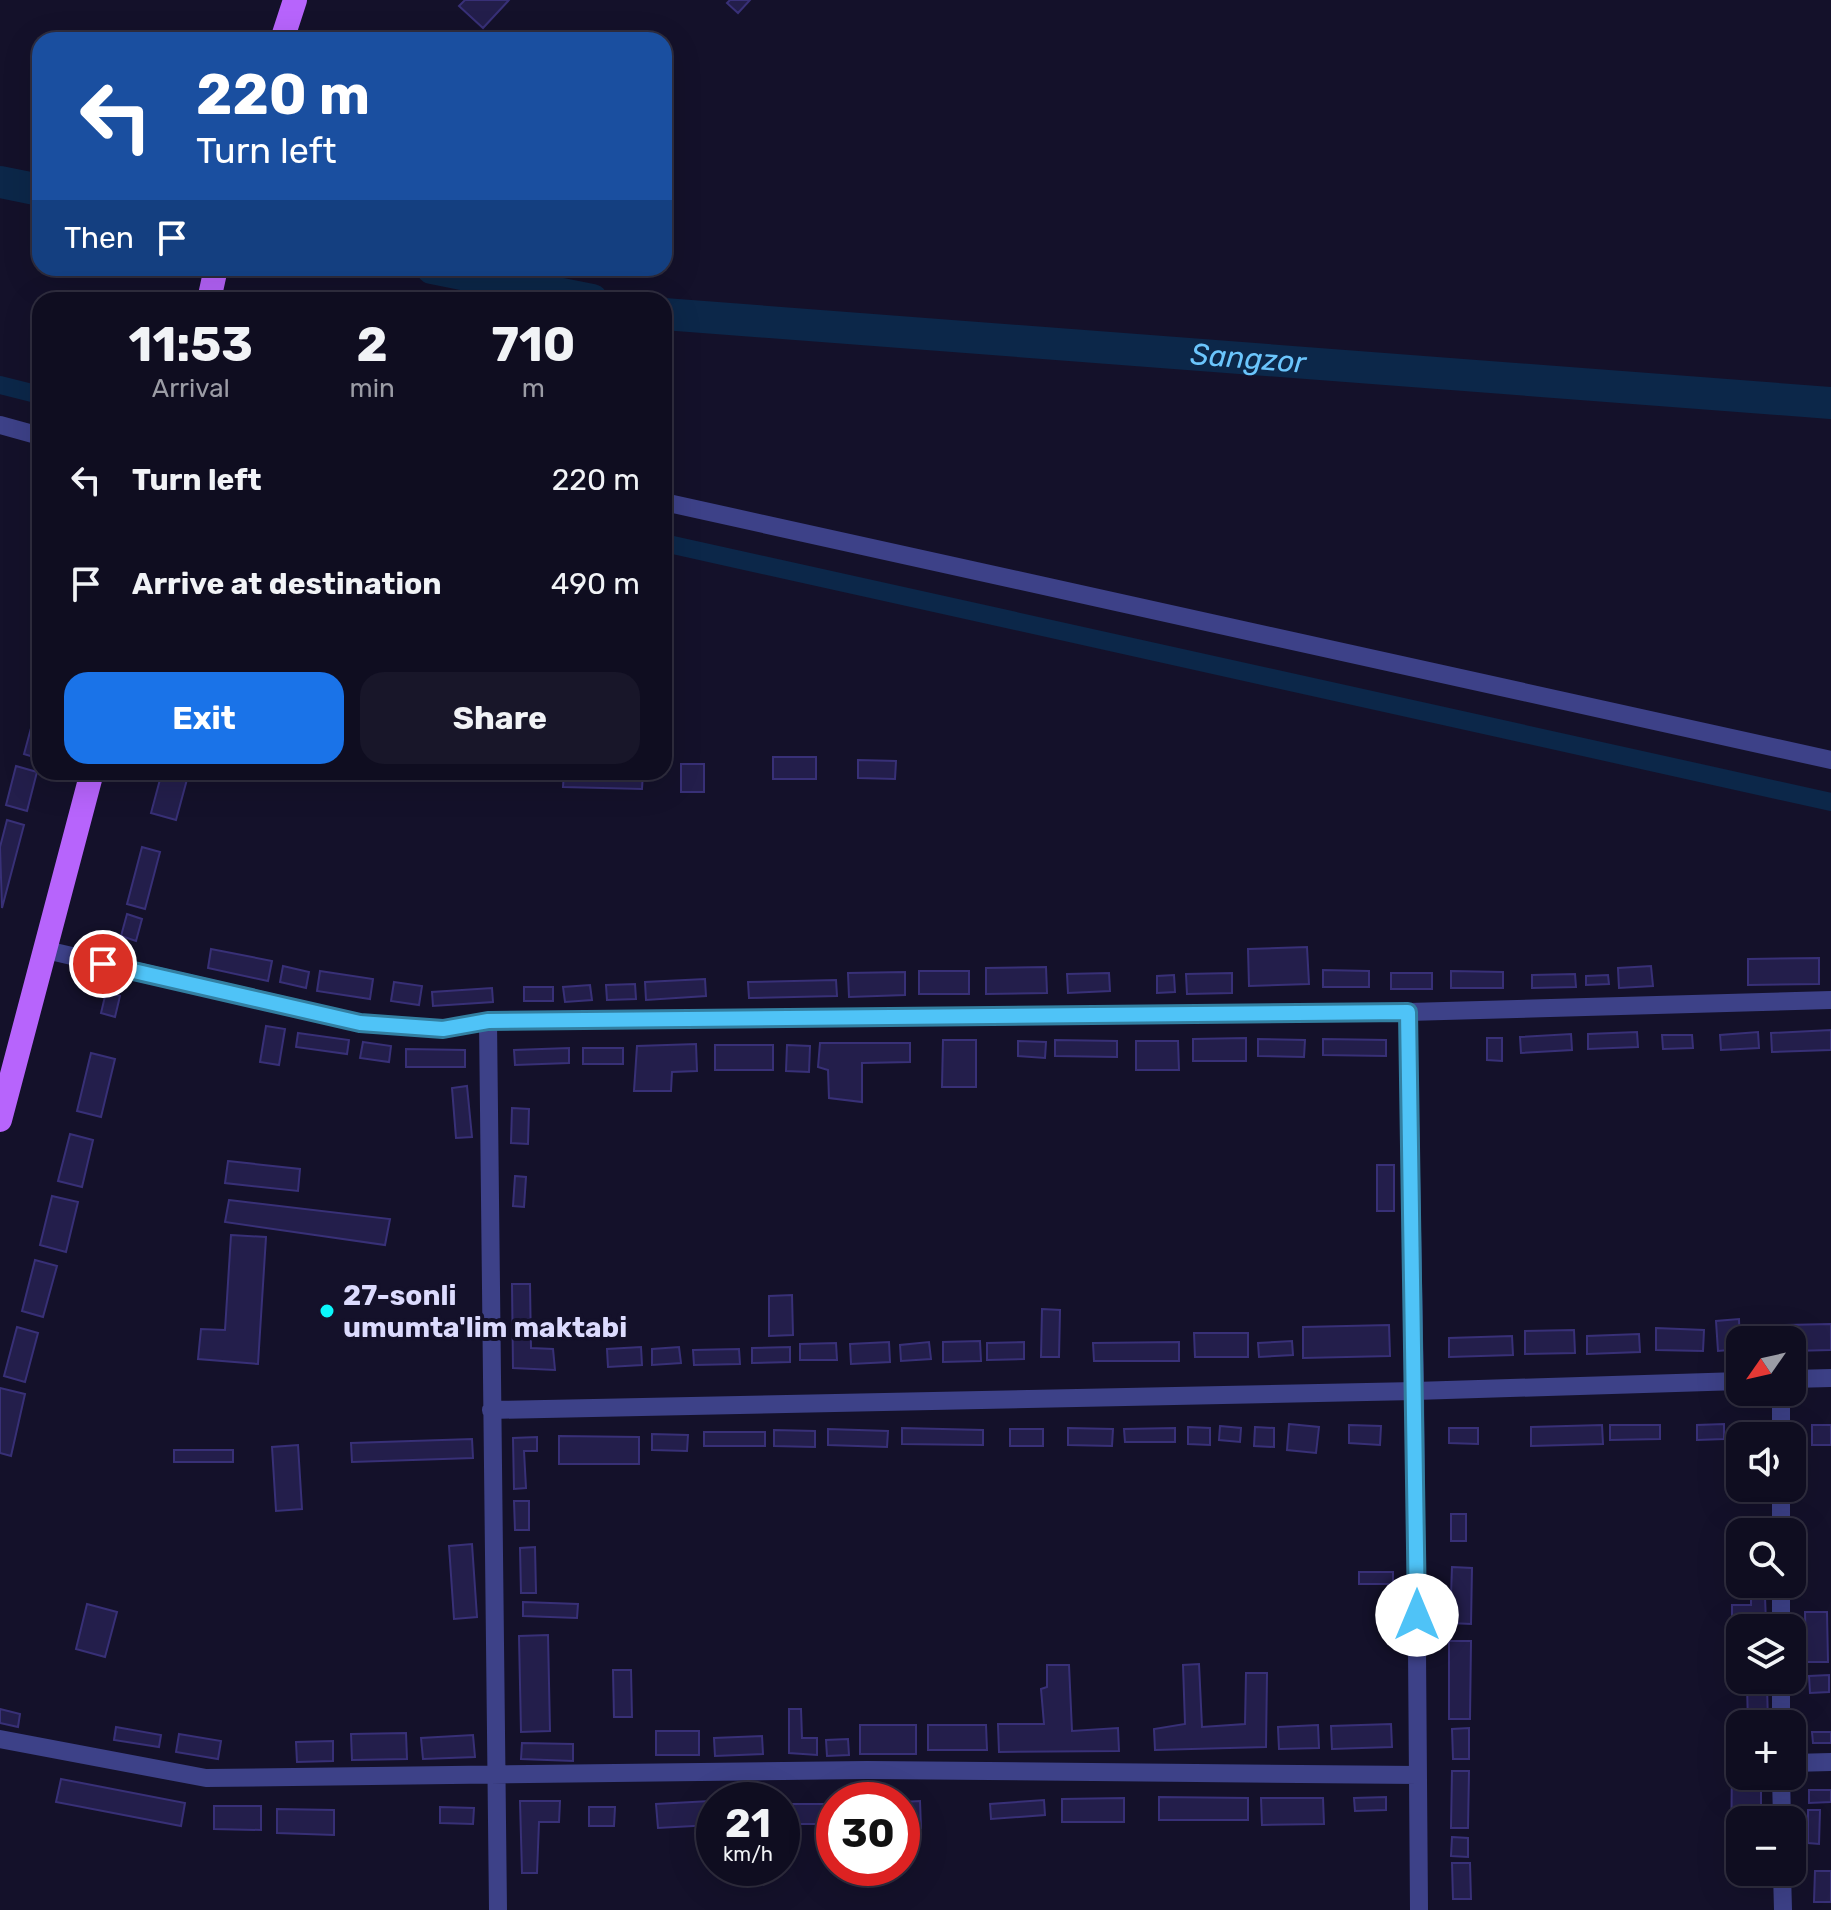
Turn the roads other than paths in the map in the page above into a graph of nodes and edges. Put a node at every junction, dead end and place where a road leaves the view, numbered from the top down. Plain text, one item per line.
1 (295, 0) edge
2 (285, 32) edge
3 (0, 425) edge
4 (32, 434) edge
5 (672, 504) edge
6 (1831, 760) edge
7 (90, 780) edge
8 (46, 950) junction
9 (1831, 1000) edge
10 (1408, 1012) junction
11 (488, 1021) junction
12 (0, 1120) edge
13 (1831, 1378) edge
14 (1806, 1379) edge
15 (1726, 1381) edge
16 (1415, 1391) junction
17 (491, 1410) junction
18 (0, 1739) edge
19 (1831, 1762) edge
20 (1806, 1763) edge
21 (1418, 1775) junction
22 (497, 1776) junction
23 (1782, 1886) edge
24 (498, 1910) edge
25 (1419, 1910) edge
26 (1783, 1910) edge

1 - 2 main road
3 - 4 street
5 - 6 street
7 - 8 main road
8 - 11 street
8 - 12 main road
9 - 10 street
10 - 11 street
10 - 16 street
11 - 17 street
13 - 14 street
15 - 16 street
16 - 17 street
16 - 21 street
17 - 22 street
18 - 22 street
19 - 20 street
21 - 22 street
21 - 25 street
22 - 24 street
23 - 26 street

